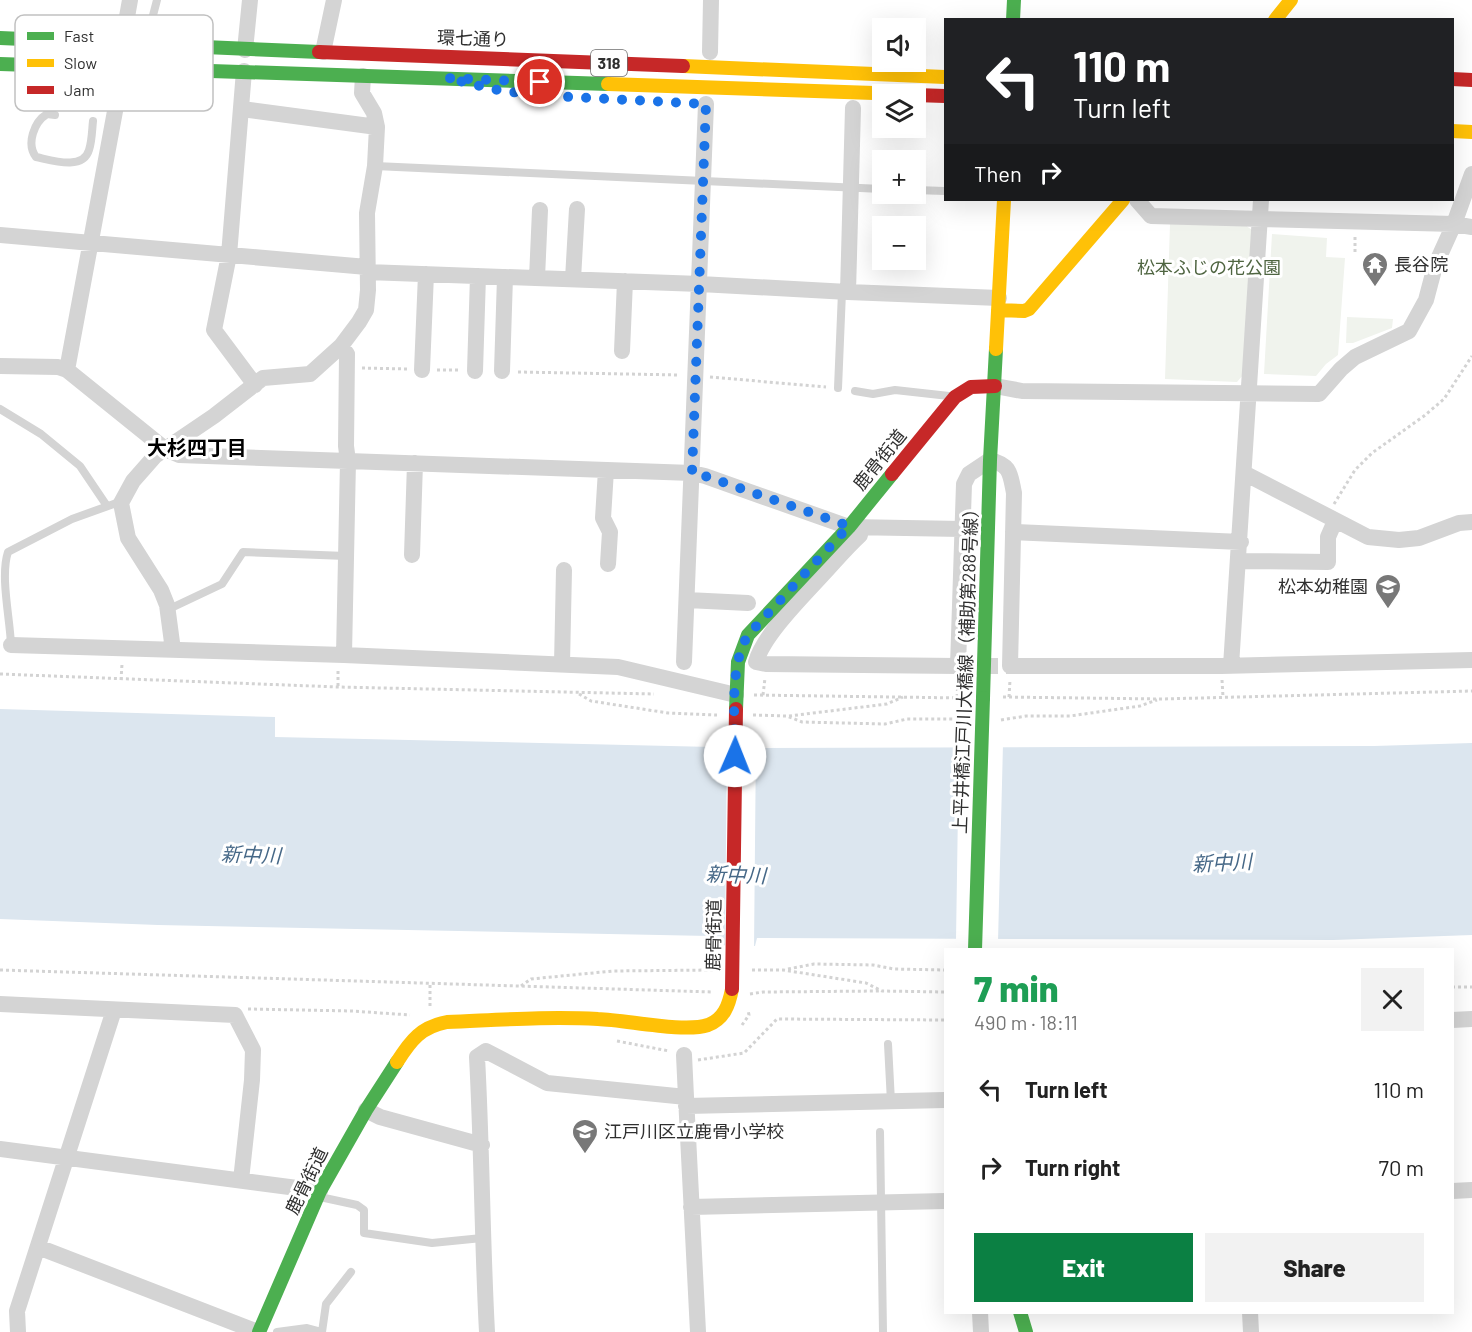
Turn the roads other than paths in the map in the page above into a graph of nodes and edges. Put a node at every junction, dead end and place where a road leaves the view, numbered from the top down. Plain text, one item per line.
1 (130, 0) edge
2 (156, 0) edge
3 (250, 0) edge
4 (334, 0) edge
5 (711, 0) edge
6 (1014, 0) edge
7 (1291, 0) edge
8 (128, 15) edge
9 (153, 15) edge
10 (1013, 18) edge
11 (1277, 18) edge
12 (0, 38) edge
13 (15, 39) edge
14 (566, 48) dead end
15 (213, 49) edge
16 (245, 50) junction
17 (323, 52) junction
18 (710, 52) dead end
19 (446, 56) junction
20 (0, 64) edge
21 (15, 65) edge
22 (213, 70) edge
23 (244, 71) junction
24 (363, 76) junction
25 (944, 77) edge
26 (447, 78) junction
27 (1454, 79) edge
28 (1472, 80) edge
29 (872, 93) edge
30 (532, 95) dead end
31 (926, 95) edge
32 (944, 96) edge
33 (706, 104) dead end
34 (853, 108) dead end
35 (242, 109) junction
36 (51, 111) edge
37 (105, 111) edge
38 (101, 122) junction
39 (377, 127) junction
40 (1454, 131) edge
41 (1472, 132) edge
42 (375, 166) junction
43 (1472, 174) edge
44 (705, 180) junction
45 (851, 188) junction
46 (872, 189) edge
47 (926, 190) edge
48 (944, 191) edge
49 (1004, 201) edge
50 (1122, 201) edge
51 (1138, 201) edge
52 (1261, 201) edge
53 (577, 209) dead end
54 (540, 210) dead end
55 (1260, 218) junction
56 (1454, 224) junction
57 (1472, 227) edge
58 (0, 235) edge
59 (91, 244) junction
60 (229, 255) junction
61 (367, 269) junction
62 (426, 274) junction
63 (478, 276) junction
64 (505, 277) junction
65 (537, 278) junction
66 (573, 279) junction
67 (626, 281) junction
68 (700, 284) junction
69 (845, 292) junction
70 (999, 304) junction
71 (340, 346) junction
72 (621, 351) dead end
73 (0, 366) edge
74 (67, 370) junction
75 (422, 370) road end
76 (475, 371) road end
77 (502, 371) road end
78 (255, 385) junction
79 (995, 386) junction
80 (838, 387) road end
81 (855, 391) dead end
82 (1248, 394) junction
83 (955, 397) junction
84 (0, 409) edge
85 (165, 449) junction
86 (990, 460) junction
87 (348, 461) junction
88 (415, 463) junction
89 (606, 470) junction
90 (692, 473) junction
91 (1244, 473) junction
92 (115, 503) junction
93 (1331, 518) junction
94 (1472, 522) edge
95 (855, 527) junction
96 (962, 529) junction
97 (1013, 532) junction
98 (1241, 542) junction
99 (412, 555) dead end
100 (346, 556) junction
101 (1239, 561) junction
102 (608, 564) dead end
103 (564, 570) dead end
104 (687, 600) junction
105 (748, 603) dead end
106 (167, 610) junction
107 (11, 645) joint
108 (173, 650) junction
109 (344, 655) junction
110 (1472, 660) edge
111 (684, 662) dead end
112 (562, 664) junction
113 (1232, 666) junction
114 (733, 706) junction
115 (975, 948) edge
116 (0, 1004) edge
117 (114, 1010) junction
118 (1472, 1019) edge
119 (1454, 1020) edge
120 (888, 1044) dead end
121 (684, 1055) dead end
122 (944, 1100) edge
123 (686, 1101) junction
124 (891, 1102) junction
125 (366, 1110) junction
126 (880, 1132) dead end
127 (482, 1145) junction
128 (0, 1149) edge
129 (66, 1158) junction
130 (241, 1180) junction
131 (1472, 1190) edge
132 (1454, 1191) edge
133 (319, 1193) junction
134 (944, 1201) edge
135 (882, 1203) junction
136 (691, 1208) junction
137 (482, 1238) junction
138 (38, 1246) junction
139 (351, 1272) dead end
140 (980, 1314) edge
141 (1021, 1314) edge
142 (1250, 1314) edge
143 (18, 1332) edge
144 (259, 1332) edge
145 (277, 1332) edge
146 (487, 1332) edge
147 (698, 1332) edge
148 (883, 1332) edge
149 (981, 1332) edge
150 (1026, 1332) edge
151 (1251, 1332) edge

1 - 8 street
2 - 9 lane
3 - 16 street
4 - 17 street
5 - 18 street
6 - 10 street
7 - 11 street
12 - 13 street, 環七通り / 318
14 - 19 street
15 - 16 street, 環七通り / 318
16 - 17 street, 環七通り / 318
17 - 19 street, 環七通り / 318
19 - 25 street, 環七通り / 318
20 - 21 street, 318
22 - 23 street, 318
23 - 24 street, 318
23 - 35 street
24 - 26 street, 318
24 - 39 street
26 - 29 street, 318
26 - 30 street
27 - 28 street
31 - 32 street
33 - 44 street
34 - 45 street
35 - 39 street
35 - 60 street
36 - 38 lane
37 - 38 street
38 - 59 street
39 - 42 street
40 - 41 street
42 - 44 lane
42 - 61 street
43 - 56 street
44 - 45 lane
44 - 68 street
45 - 46 lane
45 - 69 street
47 - 48 lane
49 - 70 street
50 - 70 street
51 - 55 street
52 - 55 street
53 - 66 street
54 - 65 street
55 - 56 street
55 - 82 street
56 - 57 street
56 - 82 street
58 - 59 street
59 - 60 street
59 - 74 street
60 - 61 street
60 - 78 street
61 - 62 street
61 - 71 street
62 - 63 street
62 - 75 street
63 - 64 street
63 - 76 street
64 - 65 street
64 - 77 street
65 - 66 street
66 - 67 street
67 - 68 street
67 - 72 street
68 - 69 street
68 - 90 street
69 - 70 street
69 - 80 lane
70 - 79 street
71 - 78 street
71 - 87 street
73 - 74 street
74 - 85 street
78 - 85 street
79 - 82 street
79 - 83 street, 鹿骨街道
79 - 86 street, 上平井橋江戸川大橋線（補助第288号線）
81 - 83 lane
82 - 91 street
83 - 95 street, 鹿骨街道
84 - 92 lane
85 - 87 street
85 - 92 street
86 - 96 street
86 - 97 street
86 - 115 street, 上平井橋江戸川大橋線（補助第288号線）, bridge
87 - 88 street
87 - 100 street
88 - 89 street
88 - 99 street
89 - 90 street
89 - 102 street
90 - 95 street
90 - 104 street
91 - 93 street
91 - 98 street
92 - 106 street
92 - 107 lane
93 - 94 street
93 - 101 street
95 - 96 street
95 - 96 street
95 - 114 street, 鹿骨街道
97 - 98 street
97 - 113 street
98 - 101 street
100 - 106 lane
100 - 109 street
101 - 113 street
103 - 112 street
104 - 105 street
104 - 111 street
106 - 108 street
107 - 108 street
108 - 109 street
109 - 112 street
110 - 113 street
112 - 114 street
114 - 125 street, 鹿骨街道, bridge
116 - 117 street
117 - 129 street
117 - 130 street
118 - 119 street
120 - 124 lane
121 - 123 street
122 - 124 street
123 - 124 street
123 - 127 street
123 - 136 street
125 - 127 street
125 - 133 street, 鹿骨街道
126 - 135 lane
127 - 137 street
128 - 129 street
129 - 130 street
129 - 138 street
130 - 133 street
131 - 132 street
133 - 137 lane
133 - 144 street, 鹿骨街道
134 - 135 street
135 - 136 street
135 - 148 lane
136 - 147 street
137 - 146 street
138 - 143 street
138 - 144 street
139 - 145 lane
140 - 149 street
141 - 150 street
142 - 151 street

